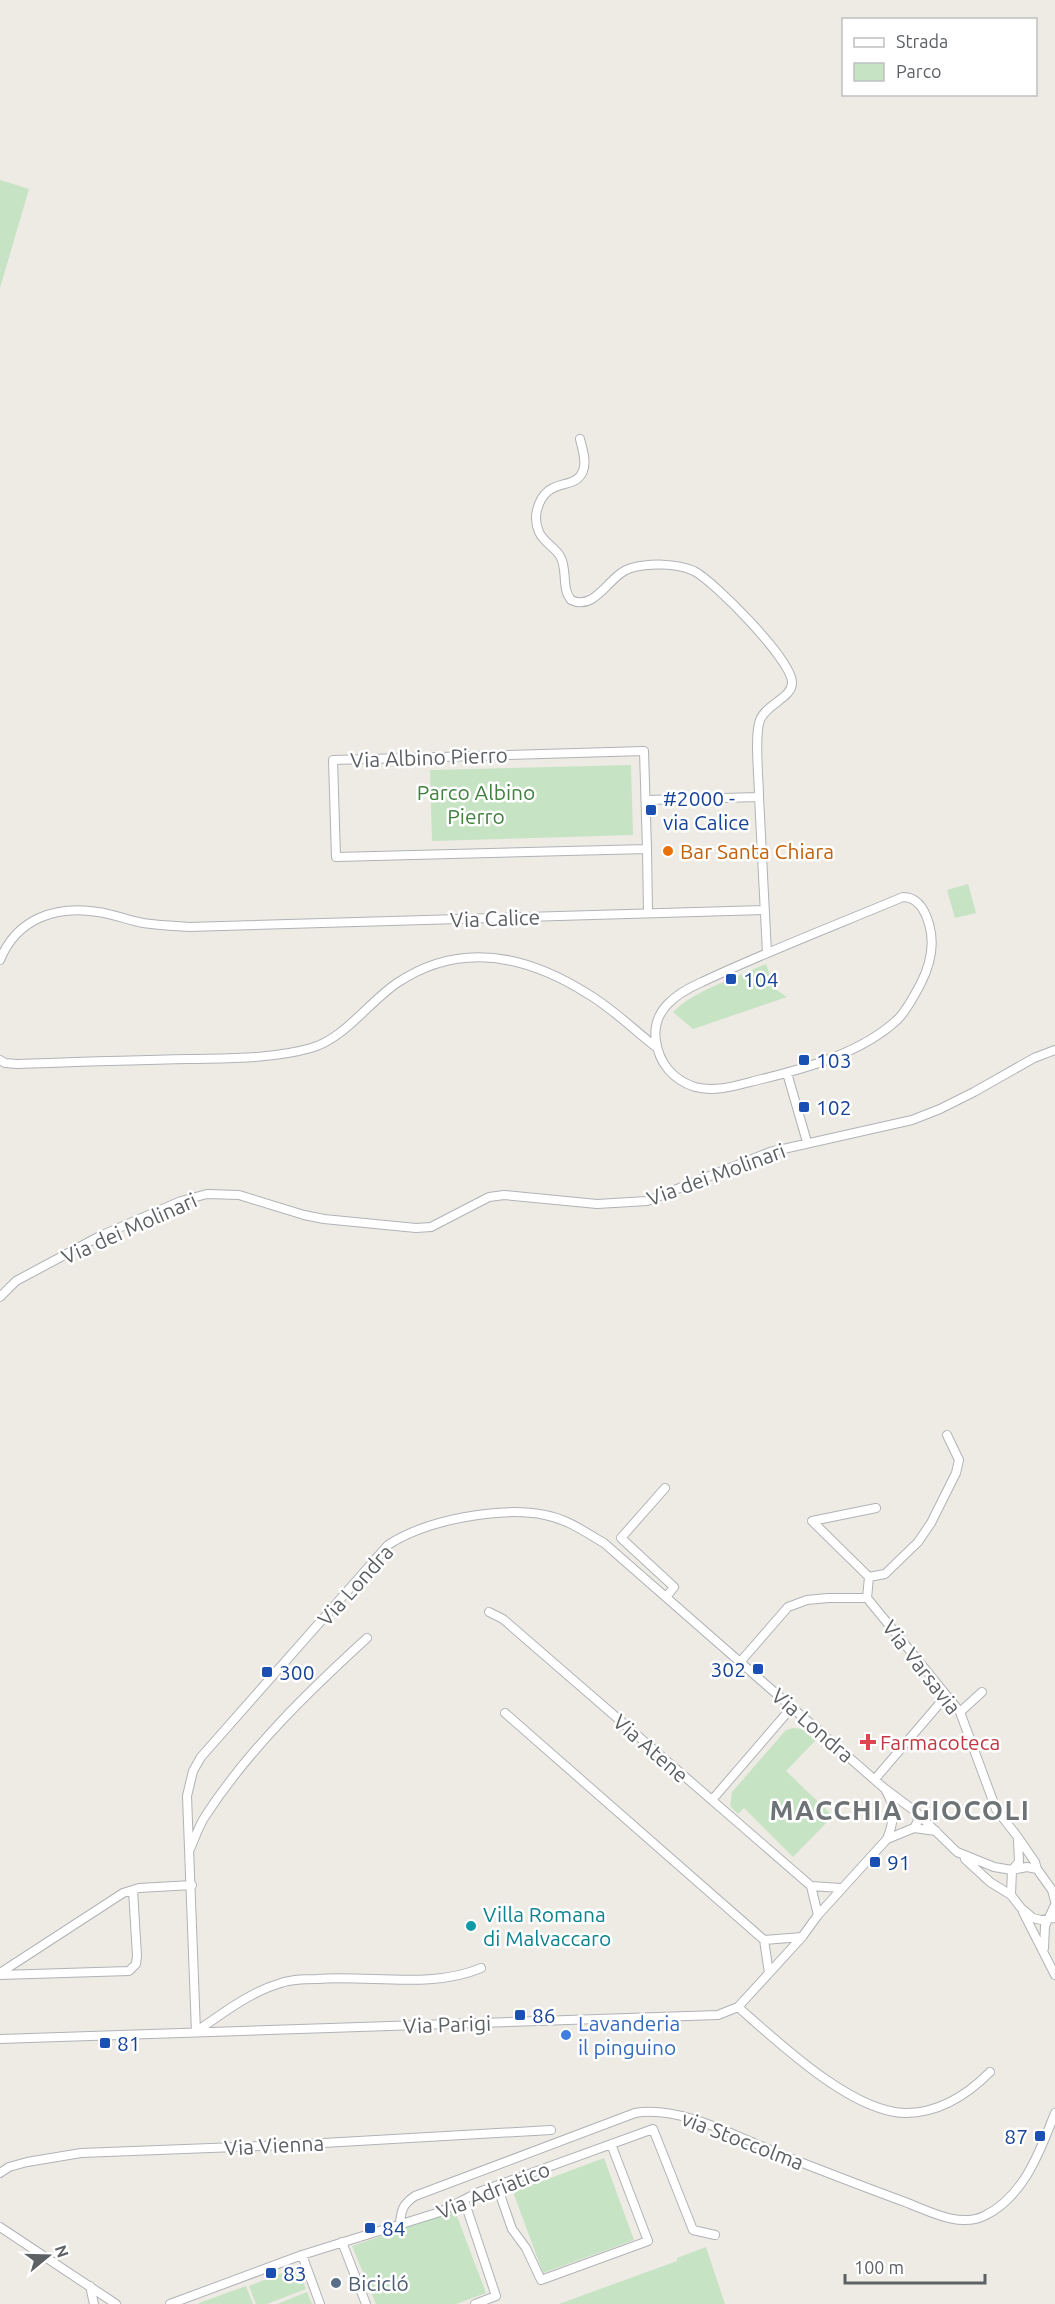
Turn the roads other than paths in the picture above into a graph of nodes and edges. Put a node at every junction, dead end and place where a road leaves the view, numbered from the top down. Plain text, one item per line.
1 (580, 439) dead end
2 (759, 797) junction
3 (646, 800) junction
4 (647, 849) junction
5 (764, 910) junction
6 (648, 913) junction
7 (767, 953) junction
8 (0, 960) edge
9 (656, 1047) junction
10 (1055, 1050) edge
11 (0, 1060) edge
12 (787, 1073) junction
13 (807, 1142) junction
14 (0, 1297) edge
15 (947, 1435) dead end
16 (665, 1488) dead end
17 (876, 1508) dead end
18 (869, 1577) junction
19 (667, 1596) junction
20 (867, 1598) junction
21 (489, 1612) dead end
22 (367, 1638) dead end
23 (741, 1661) junction
24 (982, 1692) dead end
25 (946, 1696) junction
26 (792, 1707) junction
27 (960, 1712) junction
28 (505, 1713) dead end
29 (875, 1779) junction
30 (884, 1788) junction
31 (712, 1800) junction
32 (916, 1812) junction
33 (893, 1815) junction
34 (914, 1828) junction
35 (904, 1831) junction
36 (938, 1832) junction
37 (1017, 1836) junction
38 (887, 1839) junction
39 (189, 1850) junction
40 (957, 1852) junction
41 (1037, 1869) junction
42 (1012, 1870) junction
43 (192, 1885) junction
44 (811, 1886) junction
45 (841, 1888) junction
46 (133, 1890) junction
47 (1053, 1891) edge
48 (1011, 1895) junction
49 (1055, 1903) edge
50 (1021, 1908) junction
51 (818, 1915) junction
52 (1052, 1918) edge
53 (802, 1937) junction
54 (764, 1940) junction
55 (1045, 1952) junction
56 (481, 1968) dead end
57 (769, 1973) junction
58 (0, 1974) edge
59 (1055, 1975) edge
60 (738, 2007) junction
61 (196, 2032) junction
62 (0, 2039) edge
63 (990, 2072) dead end
64 (1055, 2113) edge
65 (551, 2130) dead end
66 (611, 2144) junction
67 (0, 2173) edge
68 (497, 2186) junction
69 (464, 2200) junction
70 (400, 2224) junction
71 (0, 2227) edge
72 (715, 2235) dead end
73 (342, 2242) junction
74 (302, 2255) junction
75 (90, 2286) junction
76 (185, 2302) edge
77 (94, 2304) edge
78 (108, 2304) edge
79 (115, 2304) edge
80 (170, 2304) edge
81 (320, 2304) edge
82 (366, 2304) edge
83 (475, 2304) edge

1 - 2 street
2 - 3 street
2 - 5 street
3 - 4 street, Via Albino Pierro
3 - 4 street, Via Albino Pierro
4 - 6 street
5 - 6 street, Via Calice
5 - 7 street
6 - 8 street, Via Calice
7 - 9 street
7 - 12 street
9 - 11 street
9 - 12 street
10 - 13 street, Via dei Molinari
12 - 13 street
13 - 14 street, Via dei Molinari
15 - 18 street
16 - 19 street
17 - 18 street
18 - 20 street
19 - 23 street, Via Londra
19 - 39 street, Via Londra
20 - 23 street
20 - 25 street, Via Varsavia
21 - 31 street, Via Atene
22 - 39 street
23 - 26 street, Via Londra
24 - 27 street
25 - 27 street, Via Varsavia
25 - 29 street
26 - 29 street, Via Londra
26 - 31 street
27 - 37 street, Via Varsavia
28 - 54 street
29 - 30 street, Via Londra
30 - 32 street, Via Londra
30 - 33 street
31 - 44 street, Via Atene
32 - 34 street
32 - 36 street
33 - 35 street
33 - 38 street
34 - 35 street
34 - 36 street
35 - 38 street
36 - 40 street
37 - 41 street
37 - 42 street
38 - 45 street
39 - 43 street, Via Londra
40 - 42 street
40 - 48 street
41 - 42 street
41 - 47 street
42 - 48 street
43 - 46 street
43 - 61 street, Via Londra
44 - 45 street
44 - 51 street
45 - 51 street
46 - 58 street
46 - 58 street
47 - 49 street
48 - 50 street
49 - 52 street
50 - 52 street
50 - 55 street
51 - 53 street
52 - 55 street
53 - 54 street
53 - 57 street
54 - 57 street
55 - 59 street
56 - 61 street
57 - 60 street
60 - 61 street, Via Parigi
60 - 63 street
61 - 62 street, Via Parigi
64 - 70 street, via Stoccolma
65 - 67 street, Via Vienna
66 - 68 street, Via Adriatico
66 - 68 street
66 - 72 street, Via Adriatico
68 - 69 street, Via Adriatico
69 - 70 street, Via Adriatico
69 - 83 street
70 - 73 street, Via Adriatico
71 - 75 street
73 - 74 street, Via Adriatico
73 - 82 street
74 - 76 street, Via Adriatico
74 - 81 street
75 - 77 street
75 - 79 street
76 - 80 street, Via Adriatico
78 - 79 street

